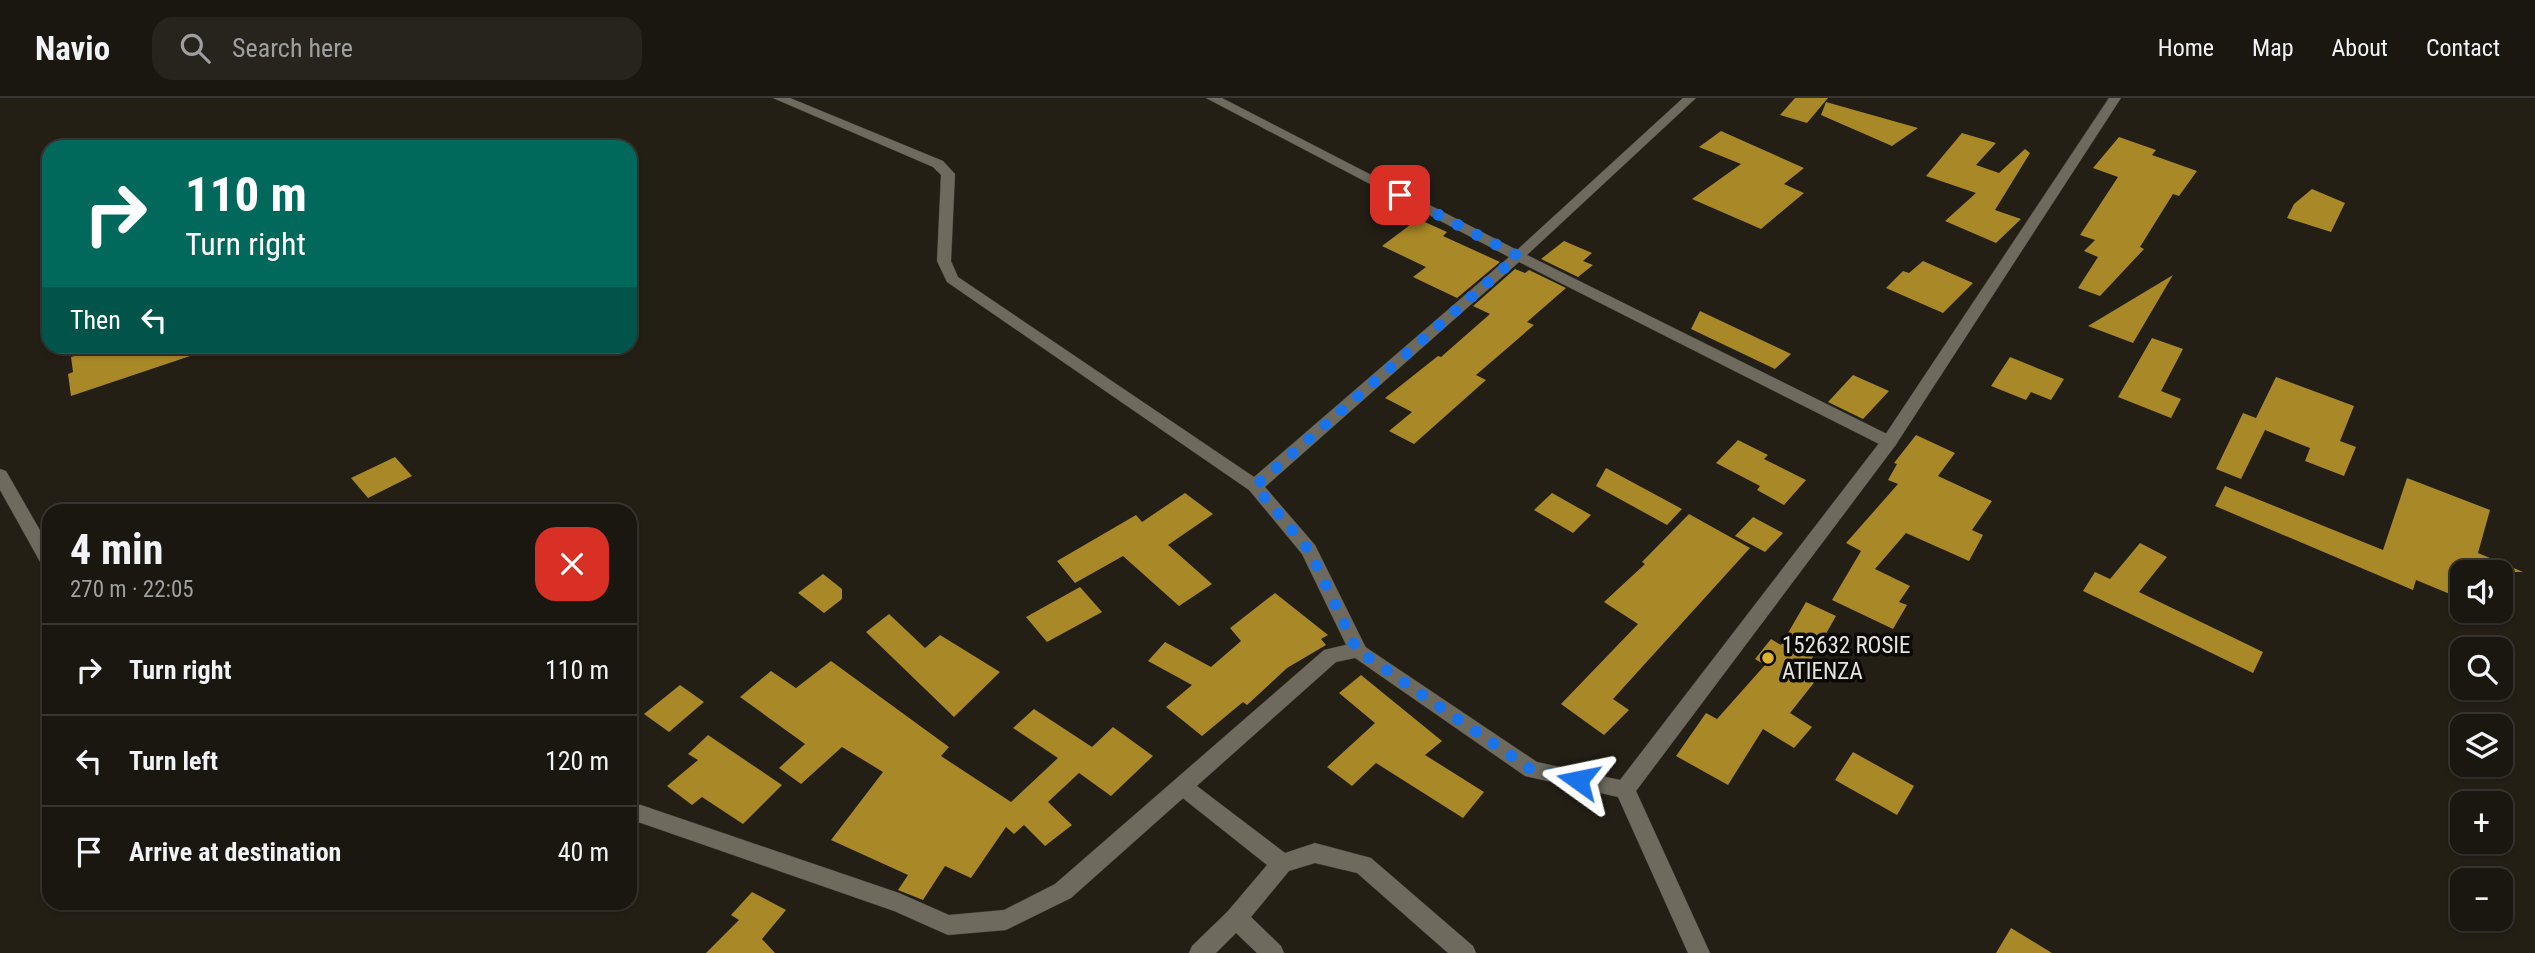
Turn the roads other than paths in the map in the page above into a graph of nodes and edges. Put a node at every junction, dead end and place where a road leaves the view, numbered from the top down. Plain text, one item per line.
1 (779, 98) edge
2 (1212, 98) edge
3 (1690, 98) edge
4 (2115, 98) edge
5 (1518, 256) junction
6 (1889, 442) junction
7 (0, 475) edge
8 (1255, 486) junction
9 (42, 550) edge
10 (1357, 650) junction
11 (1182, 786) junction
12 (1625, 790) junction
13 (637, 814) edge
14 (1282, 864) junction
15 (1236, 918) junction
16 (1200, 953) edge
17 (1273, 953) edge
18 (1465, 953) edge
19 (1699, 953) edge

1 - 8 street
2 - 5 street
3 - 5 street
4 - 6 street
5 - 6 street
5 - 8 street
6 - 12 street
7 - 9 street
8 - 10 street
10 - 11 street
10 - 12 street
11 - 13 street
11 - 14 street
12 - 19 street
14 - 15 street
14 - 18 street
15 - 16 street
15 - 17 street

